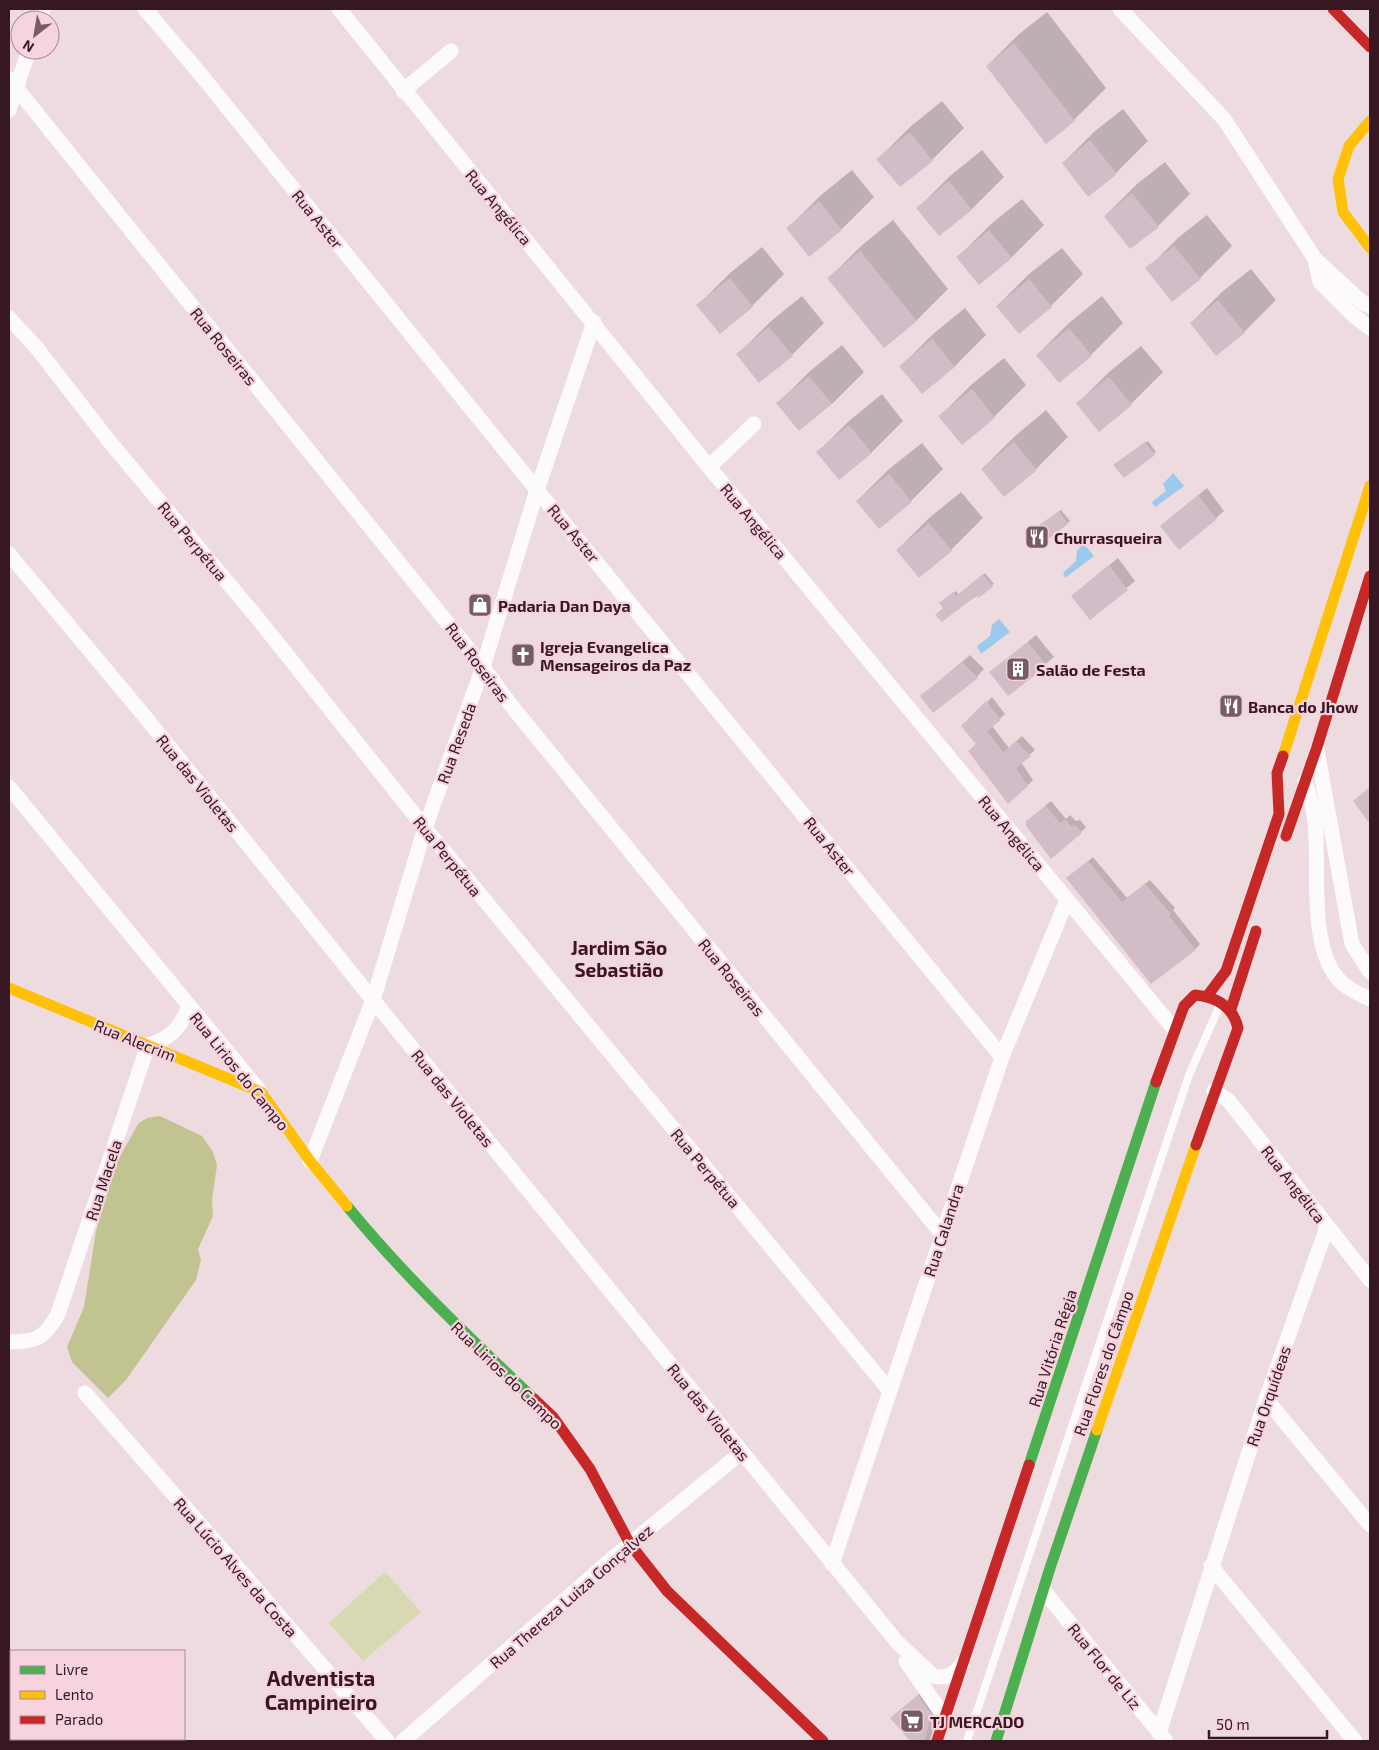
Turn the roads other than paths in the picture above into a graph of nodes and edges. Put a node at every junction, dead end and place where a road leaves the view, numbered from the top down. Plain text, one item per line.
1 (145, 9) edge
2 (339, 9) edge
3 (1120, 9) edge
4 (1333, 9) edge
5 (1370, 47) edge
6 (451, 51) dead end
7 (24, 60) edge
8 (12, 83) edge
9 (403, 91) junction
10 (9, 110) edge
11 (1370, 122) edge
12 (1370, 139) edge
13 (1370, 233) edge
14 (1370, 248) edge
15 (1315, 259) junction
16 (1370, 306) edge
17 (9, 318) edge
18 (594, 322) junction
19 (1370, 328) edge
20 (754, 424) dead end
21 (709, 467) junction
22 (1370, 486) edge
23 (537, 490) junction
24 (9, 554) edge
25 (1370, 576) edge
26 (484, 667) junction
27 (1317, 747) junction
28 (1291, 777) junction
29 (9, 787) edge
30 (425, 828) junction
31 (1281, 852) dead end
32 (1067, 900) junction
33 (1260, 916) dead end
34 (1370, 972) edge
35 (9, 988) edge
36 (1208, 995) junction
37 (1370, 999) edge
38 (373, 1000) junction
39 (1226, 1006) junction
40 (189, 1007) junction
41 (1174, 1029) junction
42 (148, 1045) junction
43 (1002, 1057) junction
44 (1214, 1091) junction
45 (261, 1092) junction
46 (310, 1161) junction
47 (1327, 1227) junction
48 (942, 1234) junction
49 (1370, 1280) edge
50 (9, 1342) edge
51 (890, 1391) junction
52 (84, 1393) dead end
53 (1266, 1399) junction
54 (742, 1452) junction
55 (1370, 1525) edge
56 (630, 1544) junction
57 (832, 1564) junction
58 (1211, 1566) junction
59 (1044, 1591) junction
60 (897, 1642) junction
61 (967, 1658) junction
62 (945, 1718) junction
63 (1162, 1737) edge
64 (994, 1739) edge
65 (387, 1741) edge
66 (402, 1741) edge
67 (823, 1741) edge
68 (937, 1741) edge
69 (967, 1741) edge
70 (1354, 1741) edge

1 - 23 street, Rua Aster
2 - 9 street, Rua Angélica
3 - 15 street
4 - 5 main road
6 - 9 street
7 - 8 street
8 - 10 street
8 - 26 street, Rua Roseiras
9 - 18 street, Rua Angélica
11 - 14 main road
12 - 13 main road
15 - 16 street
15 - 19 street
17 - 30 street, Rua Perpétua
18 - 21 street, Rua Angélica
18 - 23 street, Rua Reseda
20 - 21 street
21 - 32 street, Rua Angélica
22 - 28 main road
23 - 26 street, Rua Reseda
23 - 43 street, Rua Aster
24 - 38 street, Rua das Violetas
25 - 27 main road
26 - 30 street, Rua Reseda
26 - 48 street, Rua Roseiras
27 - 28 main road
27 - 34 street
28 - 31 main road
28 - 36 main road
28 - 37 street
29 - 40 street, Rua Lirios do Campo
30 - 38 street, Rua Reseda
30 - 51 street, Rua Perpétua
32 - 41 street, Rua Angélica
32 - 43 street, Rua Calandra
33 - 39 main road
35 - 42 main road, Rua Alecrim
36 - 39 main road
36 - 41 main road, Rua Vitória Régia
38 - 46 street, Rua Reseda
38 - 54 street, Rua das Violetas
39 - 44 main road, Rua Flores do Câmpo
39 - 69 lane
40 - 42 street, Rua Lirios do Campo
40 - 45 street, Rua Lirios do Campo
41 - 61 main road, Rua Vitória Régia
42 - 45 main road, Rua Alecrim
42 - 50 street, Rua Macela
43 - 48 street, Rua Calandra
44 - 47 street, Rua Angélica
44 - 59 main road, Rua Flores do Câmpo
45 - 46 main road, Rua Lirios do Campo
46 - 56 main road, Rua Lirios do Campo
47 - 49 street, Rua Angélica
47 - 53 street, Rua Orquídeas
48 - 51 street, Rua Calandra
51 - 57 street, Rua Calandra
52 - 65 street, Rua Lúcio Alves da Costa
53 - 55 street
53 - 58 street, Rua Orquídeas
54 - 56 street, Rua Thereza Luiza Gonçalvez
54 - 57 street, Rua das Violetas
56 - 66 street, Rua Thereza Luiza Gonçalvez
56 - 67 main road, Rua Lirios do Campo
57 - 60 street, Rua das Violetas
58 - 63 street, Rua Orquídeas
58 - 70 street
59 - 63 street, Rua Flor de Liz
59 - 64 main road, Rua Flores do Câmpo
60 - 61 street, Rua das Violetas
60 - 62 street, Rua das Violetas
61 - 62 main road, Rua Vitória Régia
62 - 68 main road, Rua Vitória Régia

